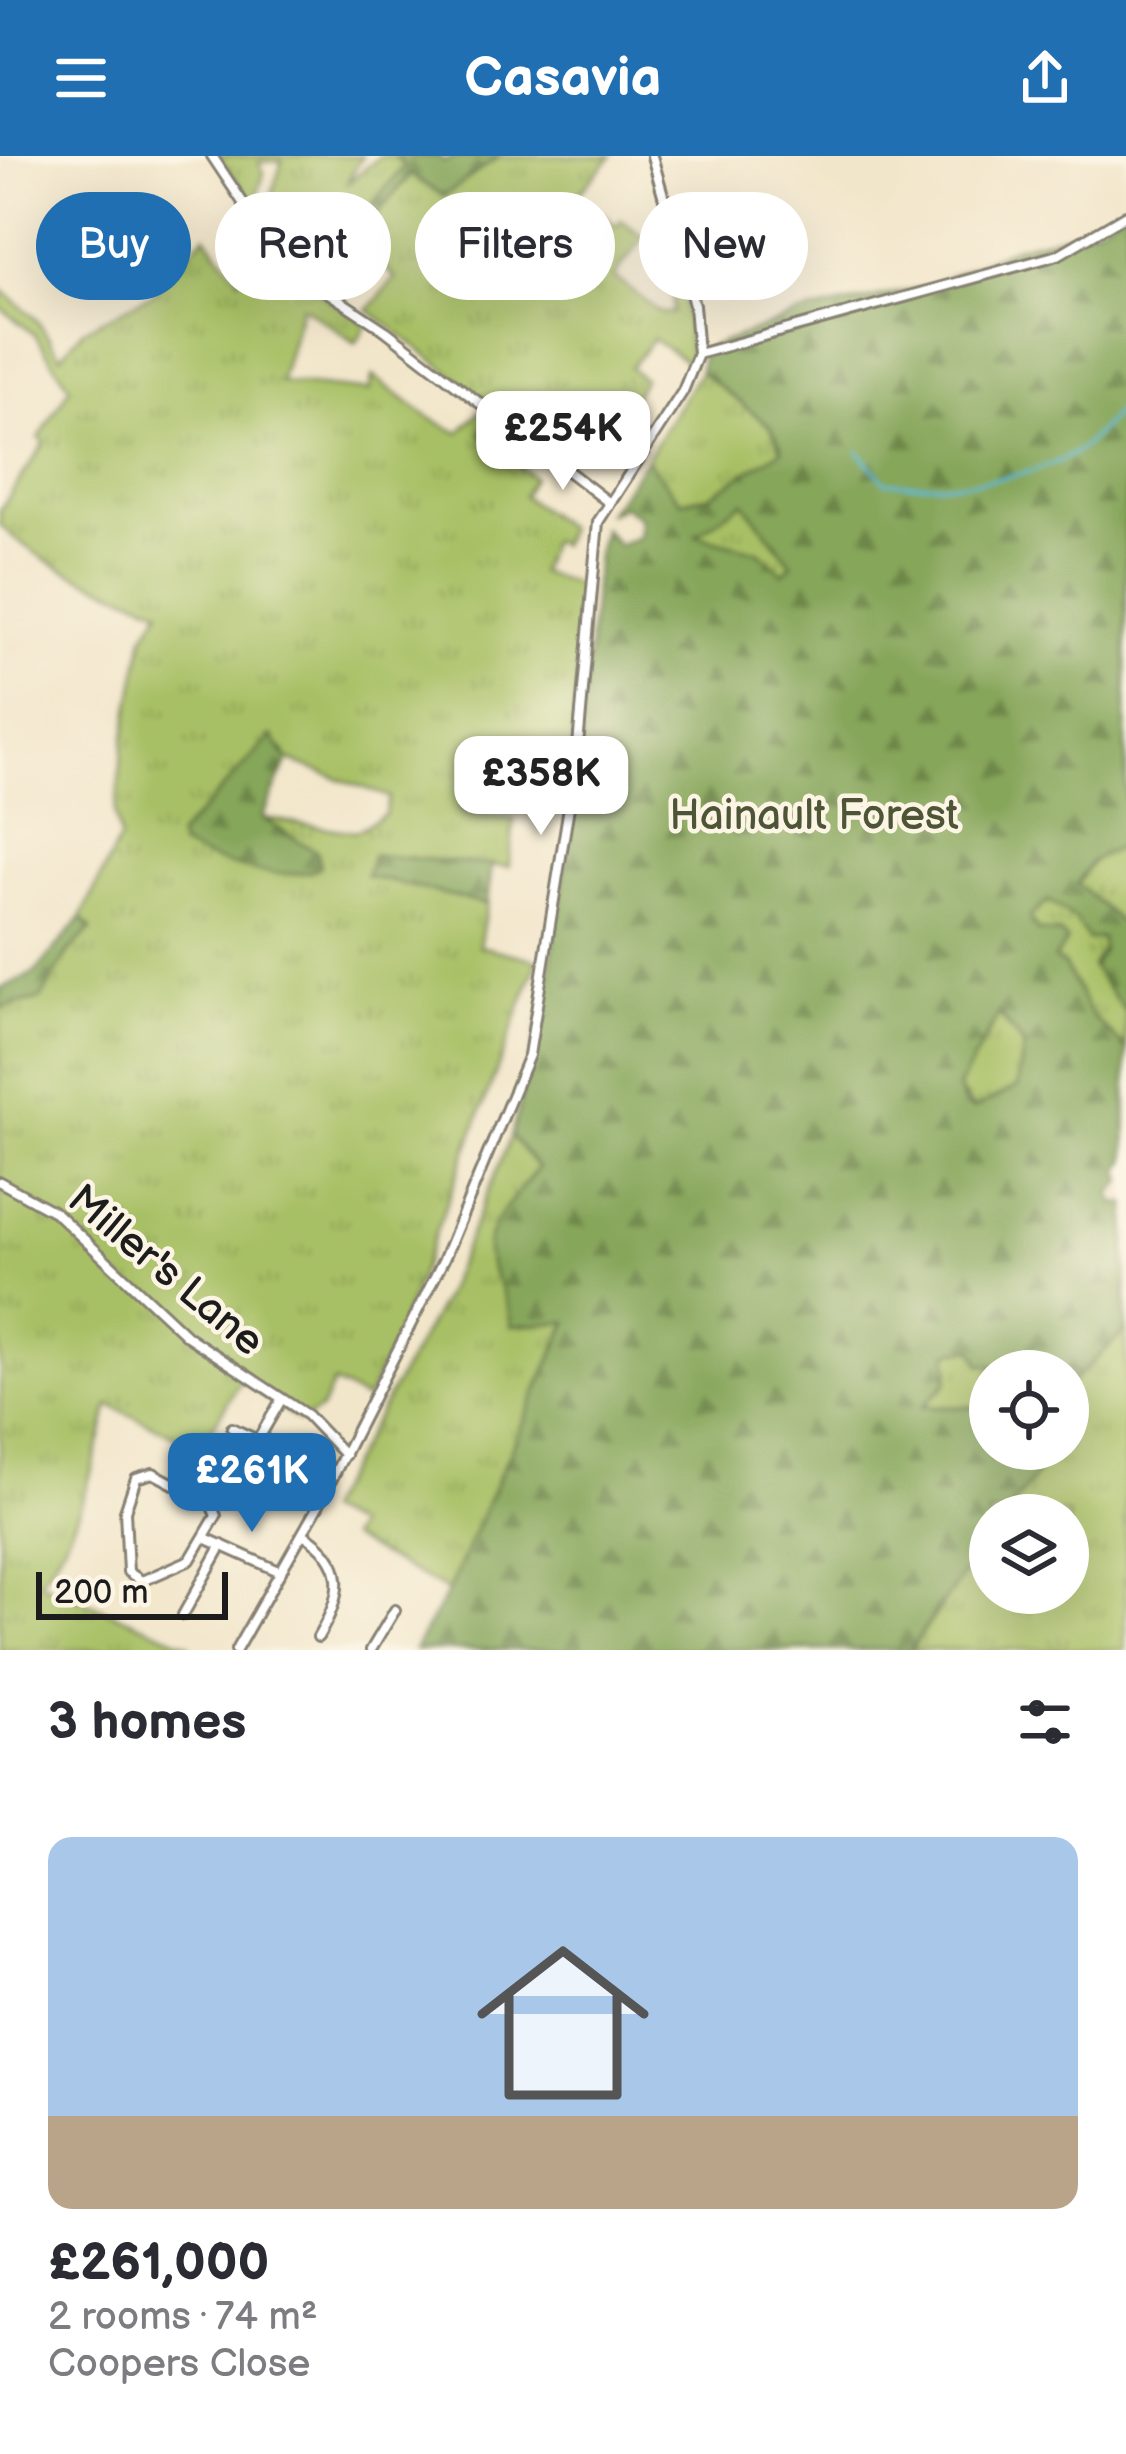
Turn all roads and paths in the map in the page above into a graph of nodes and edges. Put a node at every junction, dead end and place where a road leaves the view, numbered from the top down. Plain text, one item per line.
1 (212, 156) edge
2 (652, 156) edge
3 (1126, 215) edge
4 (698, 354) junction
5 (608, 501) junction
6 (0, 1182) edge
7 (281, 1400) junction
8 (232, 1428) dead end
9 (259, 1438) junction
10 (345, 1455) junction
11 (256, 1470) dead end
12 (303, 1534) junction
13 (205, 1538) junction
14 (222, 1546) junction
15 (280, 1572) junction
16 (395, 1610) dead end
17 (183, 1616) dead end
18 (318, 1637) dead end
19 (236, 1650) edge
20 (371, 1650) edge

1 - 5 street
2 - 4 street
3 - 4 street
4 - 5 street
5 - 10 street
6 - 7 street, Miller's Lane
7 - 9 street
7 - 10 street, Miller's Lane
8 - 9 street
9 - 11 street
10 - 12 street
12 - 15 street
12 - 18 street
13 - 13 street
13 - 14 street
14 - 15 street
14 - 17 street
15 - 19 street
16 - 20 street

